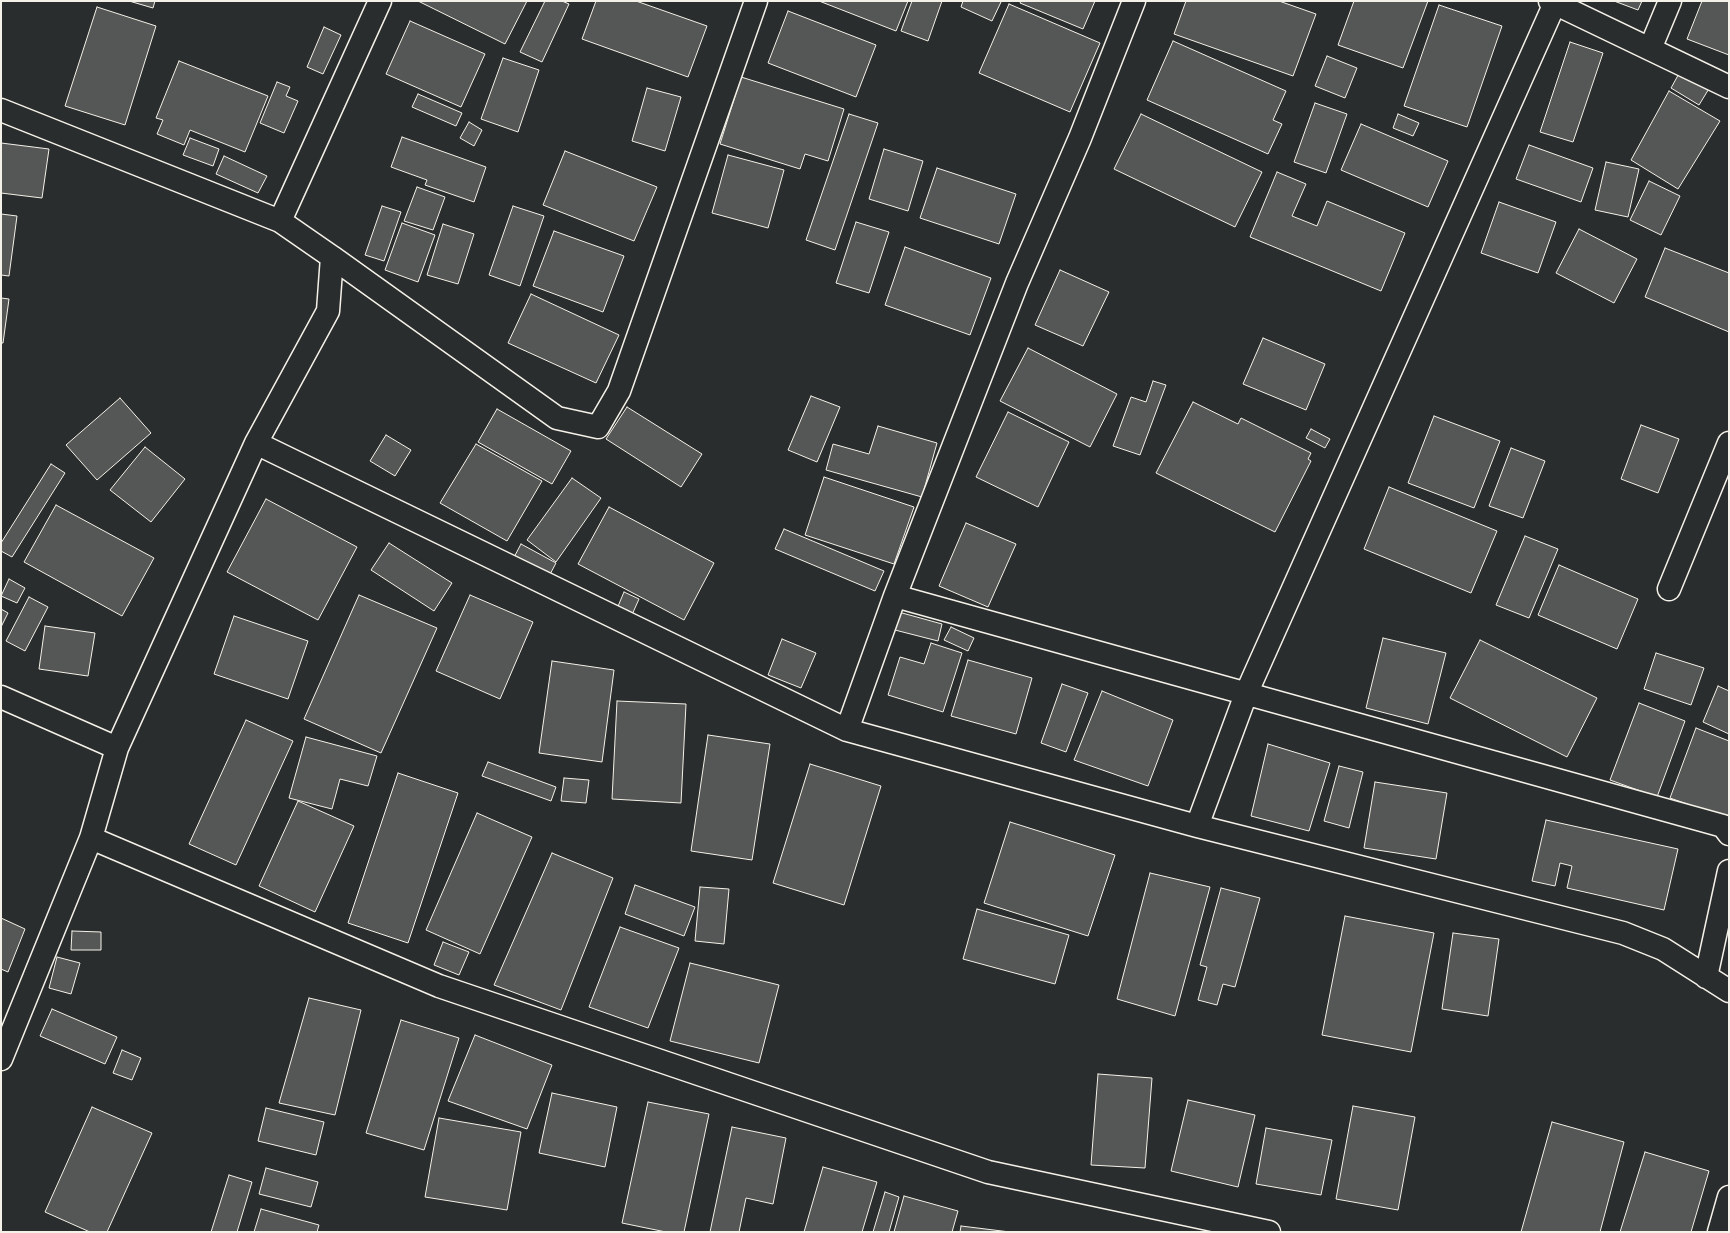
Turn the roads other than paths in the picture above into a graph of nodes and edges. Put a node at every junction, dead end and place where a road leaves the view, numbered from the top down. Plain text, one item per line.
1 (380, 1) edge
2 (756, 1) edge
3 (1134, 1) edge
4 (1670, 1) edge
5 (1552, 2) edge
6 (1650, 49) junction
7 (1729, 87) edge
8 (1, 110) edge
9 (280, 221) junction
10 (332, 257) junction
11 (256, 443) junction
12 (1729, 443) edge
13 (1669, 589) dead end
14 (895, 596) junction
15 (1246, 694) junction
16 (1, 697) edge
17 (847, 730) junction
18 (117, 748) junction
19 (1197, 826) junction
20 (1729, 834) edge
21 (90, 838) junction
22 (1729, 871) edge
23 (1706, 977) junction
24 (1729, 991) edge
25 (1, 1059) edge
26 (1729, 1197) edge
27 (1269, 1232) edge
28 (1719, 1232) edge

1 - 9 street
2 - 10 street
3 - 14 street
4 - 6 street
5 - 6 street
5 - 15 street
6 - 7 street
8 - 9 street
9 - 10 street
10 - 11 street
11 - 17 street
11 - 18 street
12 - 13 street
14 - 15 street
14 - 17 street
15 - 19 street
15 - 20 street
16 - 18 street
17 - 19 street
18 - 21 street
19 - 23 street
21 - 25 street
21 - 27 street
22 - 23 street
23 - 24 street
26 - 28 street

